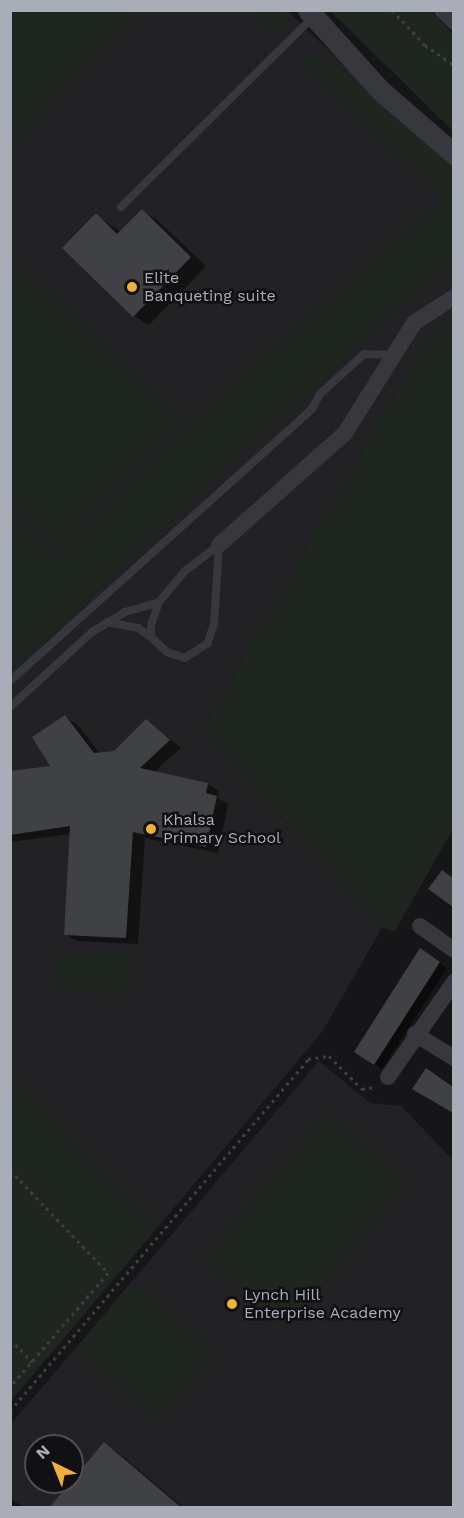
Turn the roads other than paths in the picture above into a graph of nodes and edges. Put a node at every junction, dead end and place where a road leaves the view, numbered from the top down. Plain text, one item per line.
1 (442, 10) edge
2 (311, 14) edge
3 (453, 22) edge
4 (453, 154) edge
5 (121, 207) dead end
6 (453, 297) edge
7 (394, 355) junction
8 (219, 545) junction
9 (159, 602) junction
10 (107, 622) junction
11 (151, 637) junction
12 (10, 681) edge
13 (10, 707) edge
14 (420, 926) dead end
15 (453, 950) edge
16 (453, 982) edge
17 (415, 1034) junction
18 (453, 1058) edge
19 (388, 1077) road end

1 - 3 street
2 - 4 street
2 - 5 lane
6 - 7 street
7 - 8 street
7 - 12 lane
8 - 9 lane
8 - 11 lane
9 - 10 lane
9 - 11 lane
10 - 11 lane
10 - 13 lane
14 - 15 street
16 - 17 street
17 - 18 street
17 - 19 street

